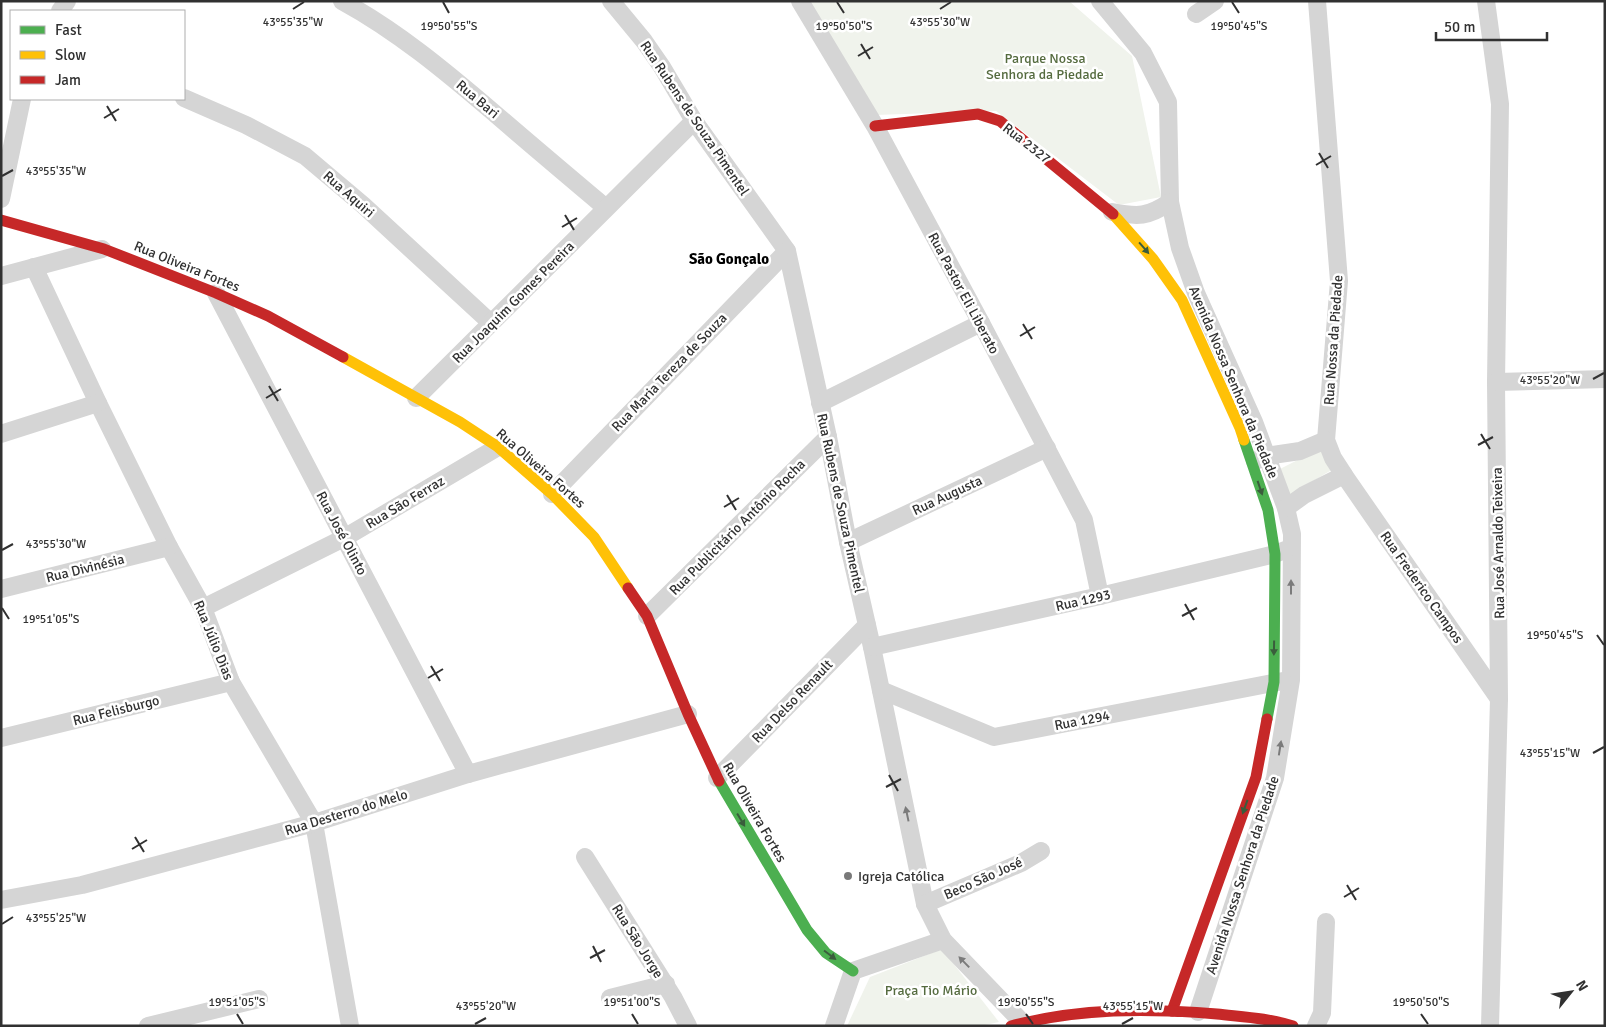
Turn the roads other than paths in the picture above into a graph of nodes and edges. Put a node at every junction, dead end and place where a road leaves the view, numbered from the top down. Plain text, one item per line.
1 (342, 1) edge
2 (611, 1) edge
3 (800, 1) edge
4 (1100, 1) edge
5 (1215, 1) edge
6 (1317, 1) edge
7 (1486, 1) edge
8 (1196, 14) dead end
9 (185, 98) edge
10 (22, 100) edge
11 (694, 121) junction
12 (874, 126) junction
13 (1, 199) edge
14 (1170, 202) junction
15 (606, 208) junction
16 (1112, 212) joint
17 (1, 220) edge
18 (1131, 221) junction
19 (104, 249) junction
20 (786, 251) junction
21 (34, 267) junction
22 (1, 276) edge
23 (216, 292) junction
24 (491, 323) junction
25 (981, 323) junction
26 (1605, 380) edge
27 (1496, 382) junction
28 (416, 398) junction
29 (98, 403) junction
30 (820, 404) junction
31 (1, 434) edge
32 (828, 437) junction
33 (1326, 440) junction
34 (498, 447) junction
35 (1046, 448) junction
36 (1259, 459) junction
37 (1344, 475) junction
38 (552, 494) junction
39 (1286, 508) junction
40 (344, 538) junction
41 (848, 542) junction
42 (169, 547) junction
43 (1292, 547) junction
44 (1275, 554) junction
45 (1, 589) edge
46 (1100, 596) junction
47 (203, 608) junction
48 (647, 616) junction
49 (867, 625) junction
50 (872, 648) junction
51 (1282, 681) junction
52 (231, 682) junction
53 (881, 690) junction
54 (1499, 699) junction
55 (688, 714) junction
56 (1, 738) edge
57 (468, 774) junction
58 (717, 778) junction
59 (314, 823) junction
60 (1041, 851) dead end
61 (585, 858) dead end
62 (1, 900) edge
63 (925, 904) junction
64 (1326, 922) dead end
65 (943, 940) junction
66 (853, 971) junction
67 (666, 984) junction
68 (610, 998) dead end
69 (259, 999) dead end
70 (1184, 1015) edge
71 (1016, 1024) edge
72 (148, 1026) edge
73 (350, 1026) edge
74 (688, 1026) edge
75 (834, 1026) edge
76 (1293, 1026) edge
77 (1316, 1026) edge
78 (1490, 1026) edge

1 - 15 street, Rua Bari
2 - 11 street, Rua Rubens de Souza Pimentel
3 - 12 street, Rua Pastor Eli Liberato
4 - 14 street, Avenida Nossa Senhora da Piedade
5 - 8 street
6 - 33 street, Rua Nossa da Piedade
7 - 27 street, Rua José Arnaldo Teixeira
9 - 24 street, Rua Aquiri
10 - 13 street
11 - 15 street, Rua Joaquim Gomes Pereira
11 - 20 street, Rua Rubens de Souza Pimentel
12 - 16 street, Rua 2327
12 - 25 street, Rua Pastor Eli Liberato
14 - 18 street, Rua 2327
14 - 36 street, Avenida Nossa Senhora da Piedade
15 - 24 street, Rua Joaquim Gomes Pereira
16 - 18 street, Rua 2327
17 - 19 street, Rua Oliveira Fortes
18 -> 36 street, Avenida Nossa Senhora da Piedade
19 - 21 street
19 - 23 street, Rua Oliveira Fortes
20 - 30 street, Rua Rubens de Souza Pimentel
20 - 38 street, Rua Maria Tereza de Souza
21 - 22 street
21 - 29 street, Rua Júlio Dias
23 - 28 street, Rua Oliveira Fortes
23 - 40 street, Rua José Olinto
24 - 28 street, Rua Joaquim Gomes Pereira
25 - 30 street
25 - 35 street, Rua Pastor Eli Liberato
26 - 27 street
27 - 54 street, Rua José Arnaldo Teixeira
28 - 34 street, Rua Oliveira Fortes
29 - 31 street
29 - 42 street, Rua Júlio Dias
30 - 32 street, Rua Rubens de Souza Pimentel
32 - 41 street, Rua Rubens de Souza Pimentel
32 - 48 street, Rua Publicitário Antônio Rocha
33 - 36 street
33 - 37 street, Rua Nossa da Piedade
34 - 38 street, Rua Oliveira Fortes
34 - 40 street, Rua São Ferraz
35 - 41 street, Rua Augusta
35 - 46 street, Rua Pastor Eli Liberato
36 - 39 street, Avenida Nossa Senhora da Piedade
36 -> 44 street, Avenida Nossa Senhora da Piedade
37 - 39 street
37 - 54 street, Rua Frederico Campos
38 - 48 street, Rua Oliveira Fortes
39 - 43 street, Avenida Nossa Senhora da Piedade
40 - 47 street, Rua São Ferraz
40 - 57 street, Rua José Olinto
41 - 49 street, Rua Rubens de Souza Pimentel
42 - 45 street, Rua Divinésia
42 - 47 street, Rua Júlio Dias
43 - 44 street, Rua 1293
51 -> 43 street, Avenida Nossa Senhora da Piedade
44 - 46 street, Rua 1293
44 -> 51 street, Avenida Nossa Senhora da Piedade
46 - 50 street, Rua 1293
47 - 52 street, Rua Júlio Dias
48 - 55 street, Rua Oliveira Fortes
49 - 50 street, Rua Rubens de Souza Pimentel
49 - 58 street, Rua Delso Renault
50 - 53 street, Rua Rubens de Souza Pimentel
51 - 53 street, Rua 1294
51 -> 70 street, Avenida Nossa Senhora da Piedade
70 -> 51 street, Avenida Nossa Senhora da Piedade
52 - 56 street, Rua Felisburgo
52 - 59 street, Rua Júlio Dias
63 -> 53 street, Rua Rubens de Souza Pimentel
54 - 78 street, Rua José Arnaldo Teixeira
55 - 57 street, Rua Desterro do Melo
55 - 58 street, Rua Oliveira Fortes
57 - 59 street, Rua Desterro do Melo
58 -> 66 street, Rua Oliveira Fortes
59 - 62 street, Rua Desterro do Melo
59 - 73 street, Rua Júlio Dias
60 - 63 street, Beco São José
61 - 67 street, Rua São Jorge
63 - 65 street, Rua Rubens de Souza Pimentel
64 - 77 street
65 - 66 street
71 -> 65 street, Rua Rubens de Souza Pimentel
66 - 75 street
67 - 68 street
67 - 74 street, Rua São Jorge
69 - 72 street
70 - 71 street
70 - 76 street

